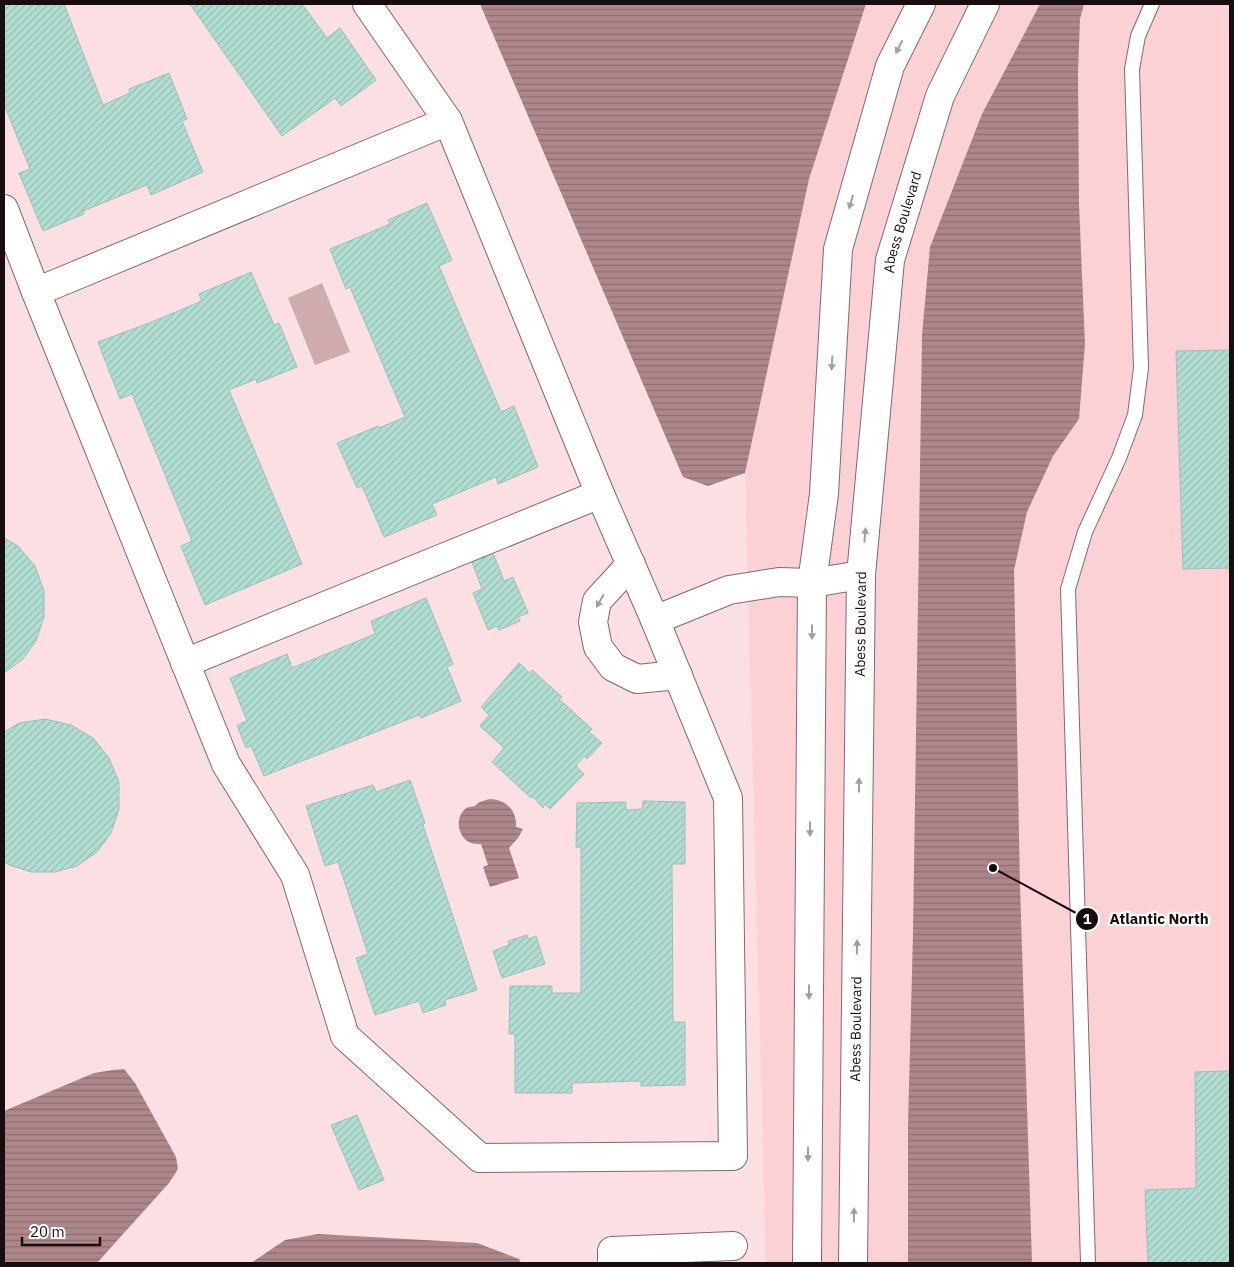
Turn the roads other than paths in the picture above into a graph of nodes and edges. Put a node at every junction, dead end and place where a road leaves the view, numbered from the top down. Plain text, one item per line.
1 (367, 4) edge
2 (922, 4) edge
3 (985, 4) edge
4 (1152, 4) edge
5 (448, 121) junction
6 (4, 209) edge
7 (36, 292) junction
8 (600, 494) junction
9 (631, 564) junction
10 (861, 575) junction
11 (812, 583) junction
12 (655, 620) junction
13 (185, 663) junction
14 (678, 675) junction
15 (733, 1246) dead end
16 (612, 1263) edge
17 (807, 1263) edge
18 (854, 1263) edge
19 (1088, 1263) edge

1 - 5 street
2 -> 11 street
10 -> 3 street, Abess Boulevard
4 - 19 lane
5 - 7 street
5 - 8 street
6 - 7 street
7 - 13 street
8 - 9 street
8 - 13 street
9 - 12 street
9 -> 14 street
10 - 11 street
18 -> 10 street, Abess Boulevard
11 - 12 street
11 -> 17 street
12 - 14 street
13 - 14 street
15 - 16 street

